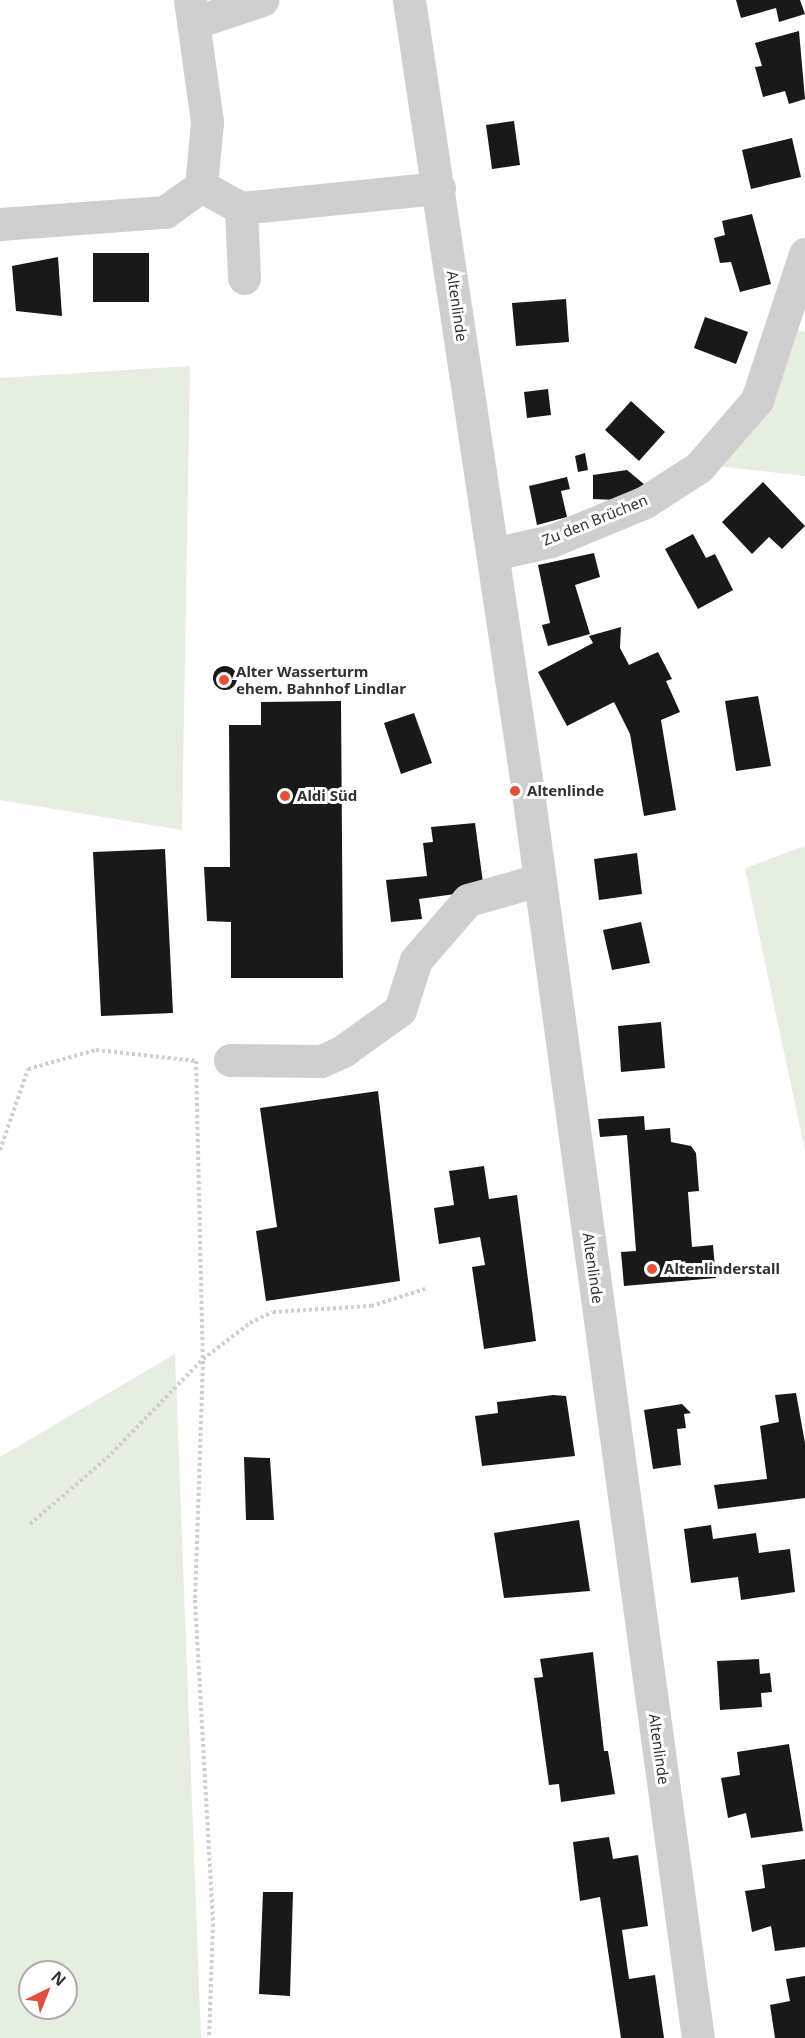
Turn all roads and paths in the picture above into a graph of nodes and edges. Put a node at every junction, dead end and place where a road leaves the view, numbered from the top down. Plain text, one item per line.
1 (262, 0) edge
2 (409, 0) edge
3 (191, 11) edge
4 (201, 186) junction
5 (439, 188) junction
6 (241, 208) junction
7 (0, 224) edge
8 (805, 254) edge
9 (244, 278) dead end
10 (493, 554) junction
11 (539, 880) junction
12 (230, 1060) joint
13 (196, 1061) junction
14 (0, 1150) edge
15 (425, 1289) dead end
16 (202, 1359) junction
17 (30, 1524) dead end
18 (209, 2038) edge
19 (698, 2038) edge

1 - 3 street
2 - 5 street, Altenlinde
3 - 4 street
4 - 6 street
4 - 7 street
5 - 6 street
5 - 10 street, Altenlinde
6 - 9 street
8 - 10 street, Zu den Brüchen
10 - 11 street, Altenlinde
11 - 12 street
11 - 19 street, Altenlinde
12 - 13 path
13 - 14 path
13 - 16 path
15 - 16 path
16 - 17 path
16 - 18 path

